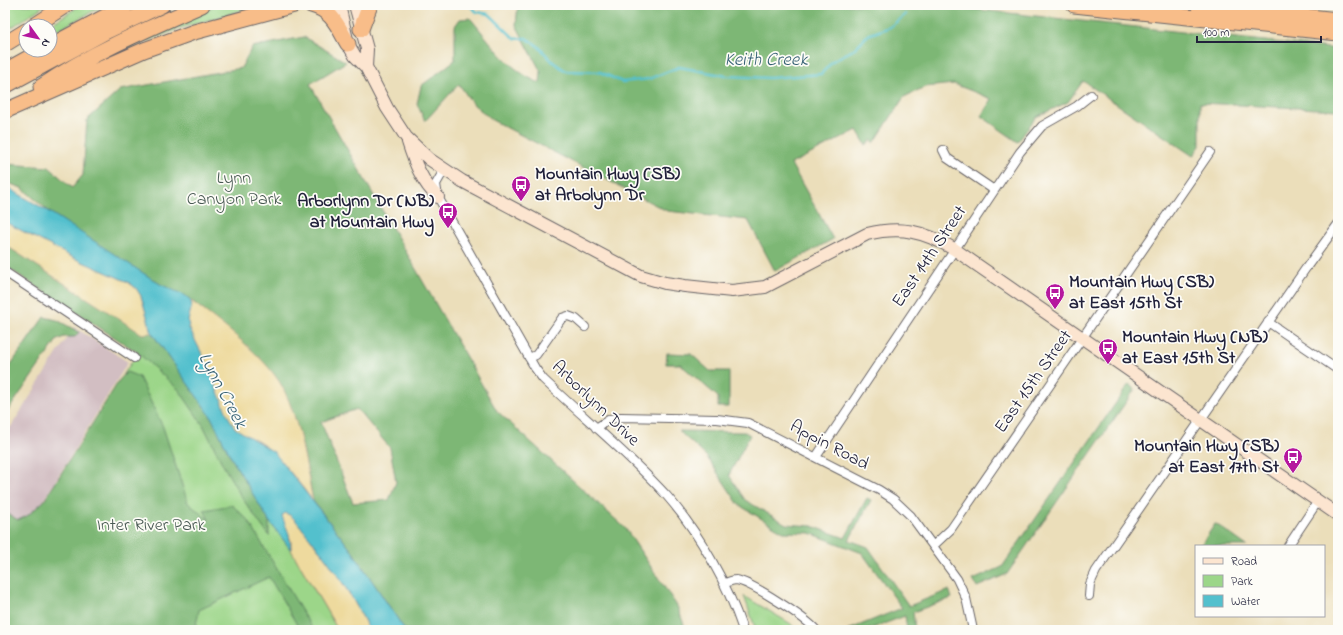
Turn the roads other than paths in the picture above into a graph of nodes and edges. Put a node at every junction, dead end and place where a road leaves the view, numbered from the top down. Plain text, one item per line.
1 (66, 5) edge
2 (127, 5) edge
3 (162, 5) edge
4 (202, 5) edge
5 (296, 5) edge
6 (311, 5) edge
7 (339, 5) edge
8 (355, 5) edge
9 (370, 5) edge
10 (1074, 5) edge
11 (1198, 5) edge
12 (46, 18) edge
13 (1338, 20) edge
14 (361, 29) junction
15 (1338, 33) edge
16 (18, 36) edge
17 (58, 42) edge
18 (5, 44) edge
19 (348, 44) junction
20 (29, 58) edge
21 (366, 67) junction
22 (5, 71) edge
23 (5, 86) edge
24 (1091, 95) dead end
25 (5, 110) edge
26 (406, 137) junction
27 (943, 150) dead end
28 (1210, 152) dead end
29 (444, 170) junction
30 (994, 190) junction
31 (438, 197) junction
32 (1338, 224) edge
33 (954, 249) junction
34 (5, 272) edge
35 (1268, 322) junction
36 (585, 327) dead end
37 (1083, 338) junction
38 (134, 358) dead end
39 (529, 358) junction
40 (1338, 370) edge
41 (1201, 420) junction
42 (596, 428) junction
43 (816, 458) junction
44 (1318, 501) junction
45 (1338, 515) edge
46 (1289, 545) edge
47 (933, 546) junction
48 (724, 584) junction
49 (1089, 596) dead end
50 (743, 630) edge
51 (816, 630) edge
52 (973, 630) edge

1 - 12 highway
2 - 17 highway
3 - 23 highway
4 - 25 highway
5 - 25 highway
6 - 19 highway
7 - 19 main road
8 - 14 main road
9 - 14 highway
10 - 15 highway
11 - 13 highway
14 - 21 main road
16 - 18 highway
19 - 21 main road
20 - 22 highway
21 - 26 main road
24 - 30 street, East 14th Street
26 - 29 main road
26 - 31 main road
27 - 30 street
28 - 37 street, East 15th Street
29 - 31 street
29 - 33 main road
30 - 33 street, East 14th Street
31 - 39 street, Arborlynn Drive
32 - 35 street
33 - 37 main road
33 - 43 street, East 14th Street
34 - 38 street
35 - 40 street
35 - 41 street
36 - 39 street
37 - 41 main road
37 - 47 street, East 15th Street
39 - 42 street, Arborlynn Drive
41 - 44 main road
41 - 49 street
42 - 43 street, Appin Road
42 - 48 street, Arborlynn Drive
43 - 47 street, Appin Road
44 - 45 main road
44 - 46 street
47 - 52 street, Appin Road
48 - 50 street, Arborlynn Drive
48 - 51 street

